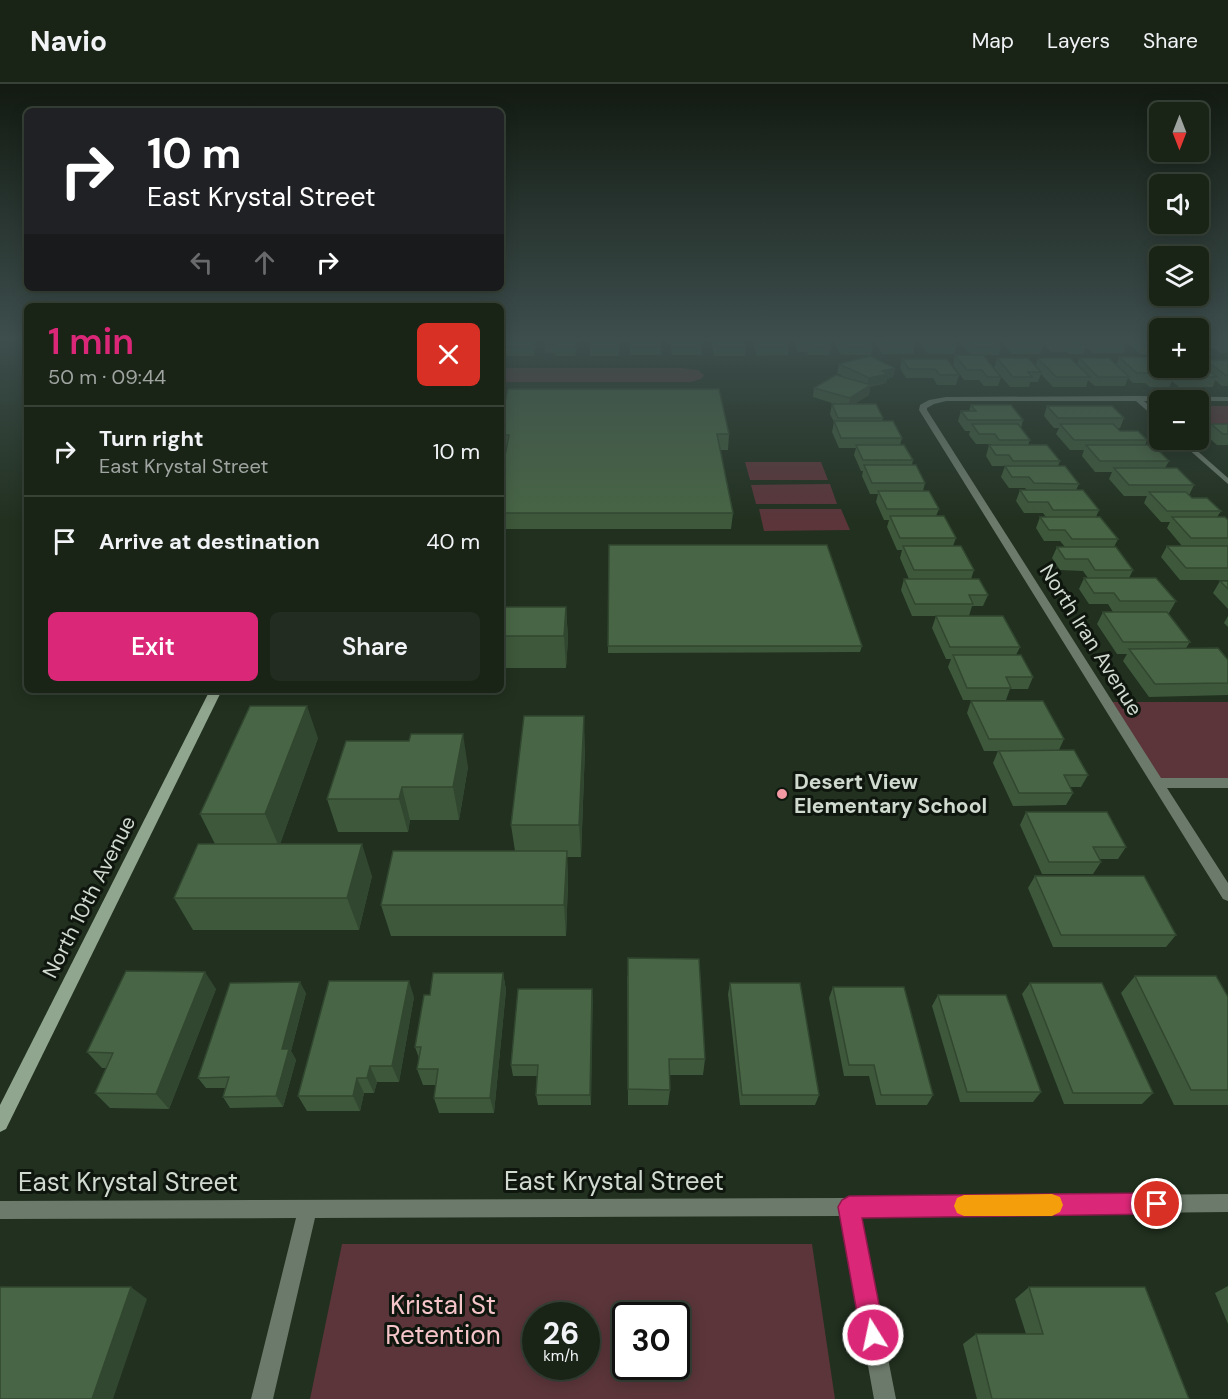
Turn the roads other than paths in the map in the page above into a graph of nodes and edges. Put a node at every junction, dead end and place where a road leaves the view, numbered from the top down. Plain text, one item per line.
1 (943, 399) edge
2 (1192, 450) edge
3 (1228, 482) edge
4 (215, 693) edge
5 (1158, 783) junction
6 (1228, 783) edge
7 (1228, 895) edge
8 (0, 1123) edge
9 (1228, 1203) edge
10 (849, 1207) junction
11 (308, 1209) junction
12 (0, 1210) edge
13 (262, 1399) edge
14 (885, 1399) edge

1 - 5 street, North Iran Avenue
2 - 3 street
4 - 8 main road, North 10th Avenue
5 - 6 street
5 - 7 street, North Iran Avenue
9 - 10 street, East Krystal Street
10 - 11 street, East Krystal Street
10 - 14 street
11 - 12 street, East Krystal Street
11 - 13 street

